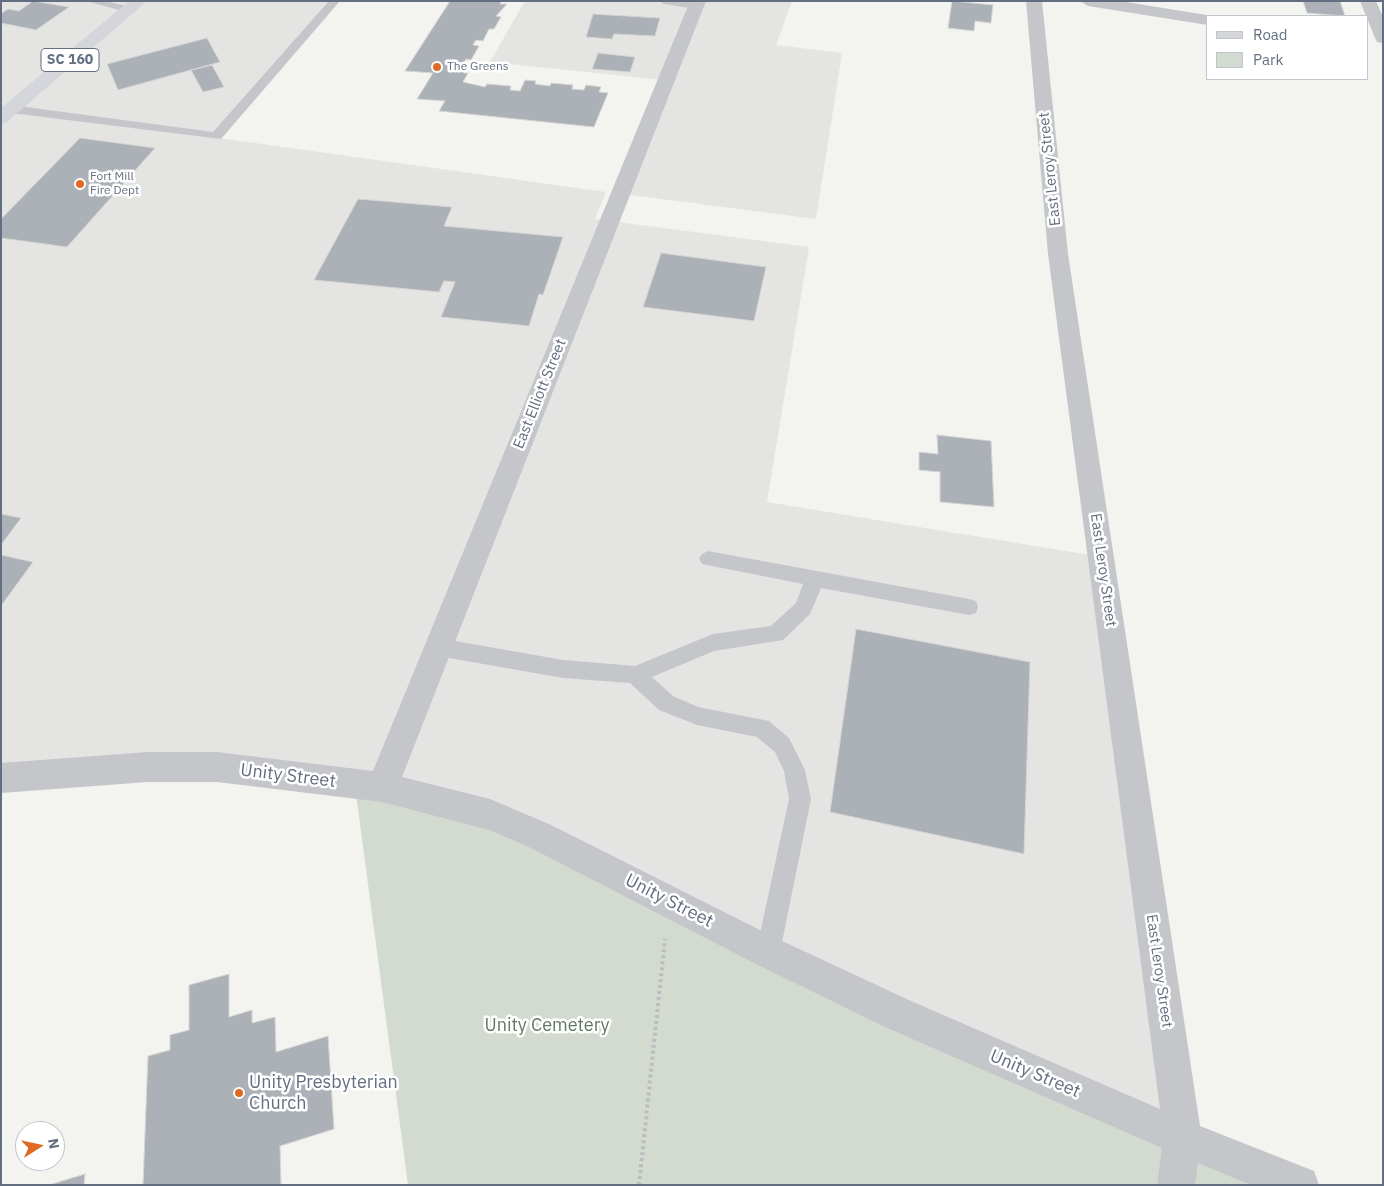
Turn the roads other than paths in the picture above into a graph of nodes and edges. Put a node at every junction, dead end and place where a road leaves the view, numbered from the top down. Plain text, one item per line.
1 (91, 1) edge
2 (335, 1) edge
3 (664, 1) edge
4 (1034, 1) edge
5 (1088, 1) edge
6 (1368, 1) edge
7 (697, 4) edge
8 (134, 5) edge
9 (1206, 20) edge
10 (1383, 38) edge
11 (1369, 45) edge
12 (1383, 47) edge
13 (6, 114) edge
14 (708, 560) dead end
15 (815, 579) junction
16 (969, 607) dead end
17 (438, 647) junction
18 (635, 675) junction
19 (1, 778) edge
20 (382, 788) junction
21 (768, 952) junction
22 (1183, 1138) junction
23 (1176, 1185) edge
24 (1300, 1185) edge

1 - 8 lane
2 - 13 lane
3 - 7 lane
4 - 22 street, East Leroy Street
5 - 9 street
6 - 10 street
7 - 17 street, East Elliott Street
8 - 13 main road, SC 160
11 - 12 street
14 - 15 lane
15 - 16 lane
15 - 18 lane
17 - 18 lane
17 - 20 street, East Elliott Street
18 - 21 lane
19 - 20 street, Unity Street
20 - 21 street, Unity Street
21 - 22 street, Unity Street
22 - 23 street, East Leroy Street
22 - 24 street, Unity Street

